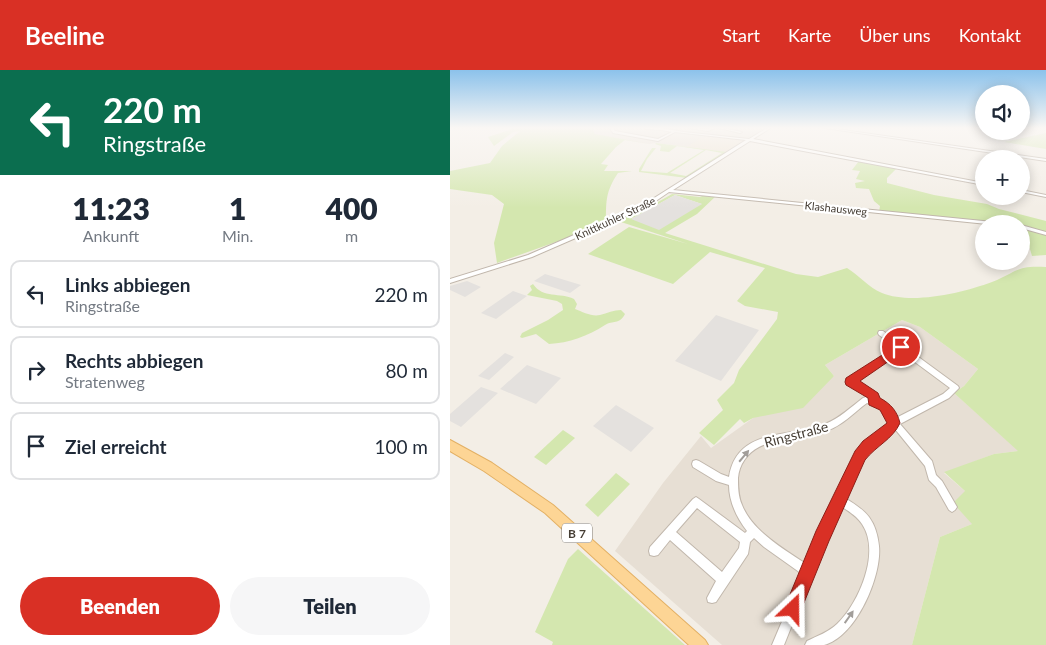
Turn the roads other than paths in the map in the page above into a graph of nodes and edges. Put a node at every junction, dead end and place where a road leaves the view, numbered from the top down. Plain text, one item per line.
1 (725, 155) edge
2 (832, 155) edge
3 (1010, 155) edge
4 (1046, 160) edge
5 (975, 182) edge
6 (669, 191) junction
7 (1030, 193) edge
8 (1046, 196) edge
9 (975, 221) edge
10 (1030, 229) edge
11 (1046, 234) edge
12 (450, 281) edge
13 (881, 333) dead end
14 (901, 347) junction
15 (874, 401) junction
16 (894, 423) junction
17 (450, 445) edge
18 (696, 464) dead end
19 (733, 482) junction
20 (839, 500) junction
21 (952, 507) dead end
22 (754, 531) junction
23 (669, 534) junction
24 (745, 540) junction
25 (654, 551) dead end
26 (808, 572) junction
27 (723, 580) junction
28 (712, 598) dead end
29 (700, 645) edge
30 (778, 645) edge
31 (811, 645) edge

1 - 6 street, Knittkuhler Straße
2 - 5 street
3 - 4 street
6 - 9 street, Klashausweg
6 - 12 street, Knittkuhler Straße
7 - 8 street
10 - 11 street
13 - 14 street
14 - 15 street
14 - 16 street
15 - 16 street
19 -> 15 street, Ringstraße
16 - 20 street
16 - 21 street
17 - 29 main road, B 7
18 - 19 street
19 - 22 street, Ringstraße
20 - 26 street
31 -> 20 street
22 - 24 street
22 - 26 street, Ringstraße
23 - 24 street
23 - 25 street
23 - 27 street
24 - 27 street
26 - 30 street
27 - 28 street

